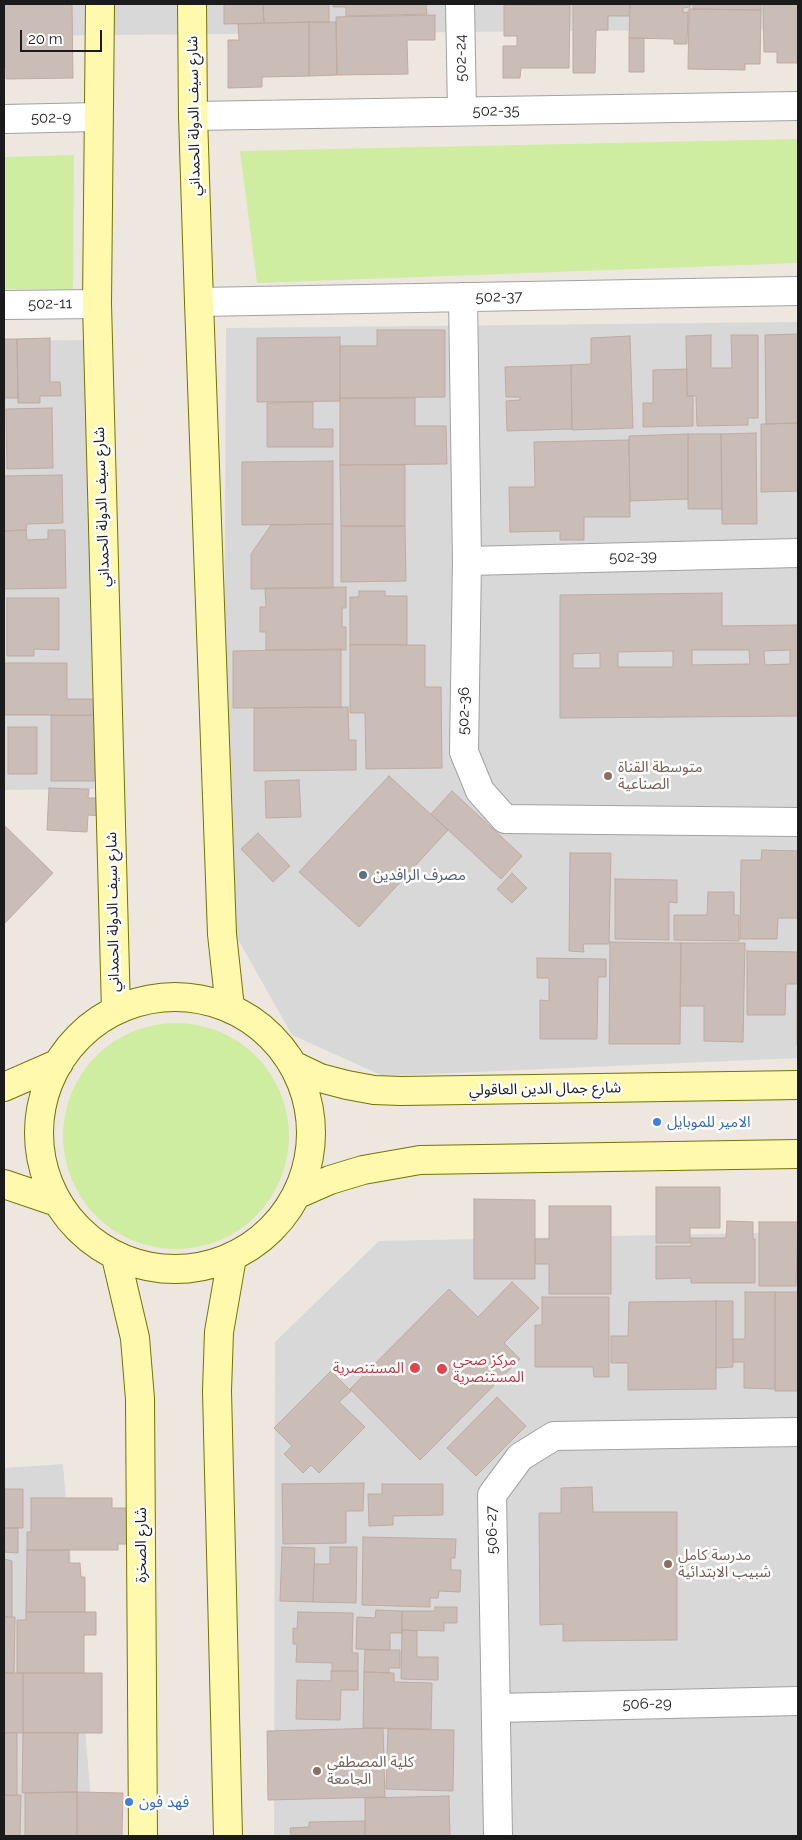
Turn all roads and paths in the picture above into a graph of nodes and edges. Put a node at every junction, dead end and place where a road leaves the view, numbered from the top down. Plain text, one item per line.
1 (100, 4) edge
2 (192, 4) edge
3 (460, 4) edge
4 (798, 106) edge
5 (462, 111) junction
6 (193, 116) junction
7 (98, 117) junction
8 (4, 118) edge
9 (798, 291) edge
10 (463, 297) junction
11 (199, 302) junction
12 (97, 304) junction
13 (4, 305) edge
14 (798, 552) edge
15 (467, 561) junction
16 (798, 822) edge
17 (230, 1008) junction
18 (116, 1010) junction
19 (59, 1062) junction
20 (295, 1066) junction
21 (798, 1086) edge
22 (4, 1087) edge
23 (798, 1154) edge
24 (4, 1184) edge
25 (298, 1194) junction
26 (57, 1202) junction
27 (116, 1257) junction
28 (232, 1257) junction
29 (798, 1432) edge
30 (798, 1700) edge
31 (496, 1708) junction
32 (143, 1836) edge
33 (228, 1836) edge
34 (498, 1836) edge

1 - 7 street, شارع سيف الدولة الحمداني
2 - 6 street, شارع سيف الدولة الحمداني
3 - 5 street, 502-24
4 - 5 street, 502-35
5 - 6 street, 502-35
6 - 11 street, شارع سيف الدولة الحمداني
7 - 8 street, 502-9
7 - 12 street, شارع سيف الدولة الحمداني
9 - 10 street, 502-37
10 - 11 street, 502-37
10 - 15 street, 502-36
11 - 17 street, شارع سيف الدولة الحمداني
12 - 13 street, 502-11
12 - 18 street, شارع سيف الدولة الحمداني
14 - 15 street, 502-39
15 - 16 street, 502-36
17 - 18 street
17 - 20 street
18 - 19 street
19 - 22 street
19 - 26 street
20 - 21 street, شارع جمال الدين العاقولي
20 - 25 street
23 - 25 street
24 - 26 street
25 - 28 street
26 - 27 street
27 - 28 street
27 - 32 street, شارع الصخرة
28 - 33 street
29 - 31 street, 506-27
30 - 31 street, 506-29
31 - 34 street, 506-27

